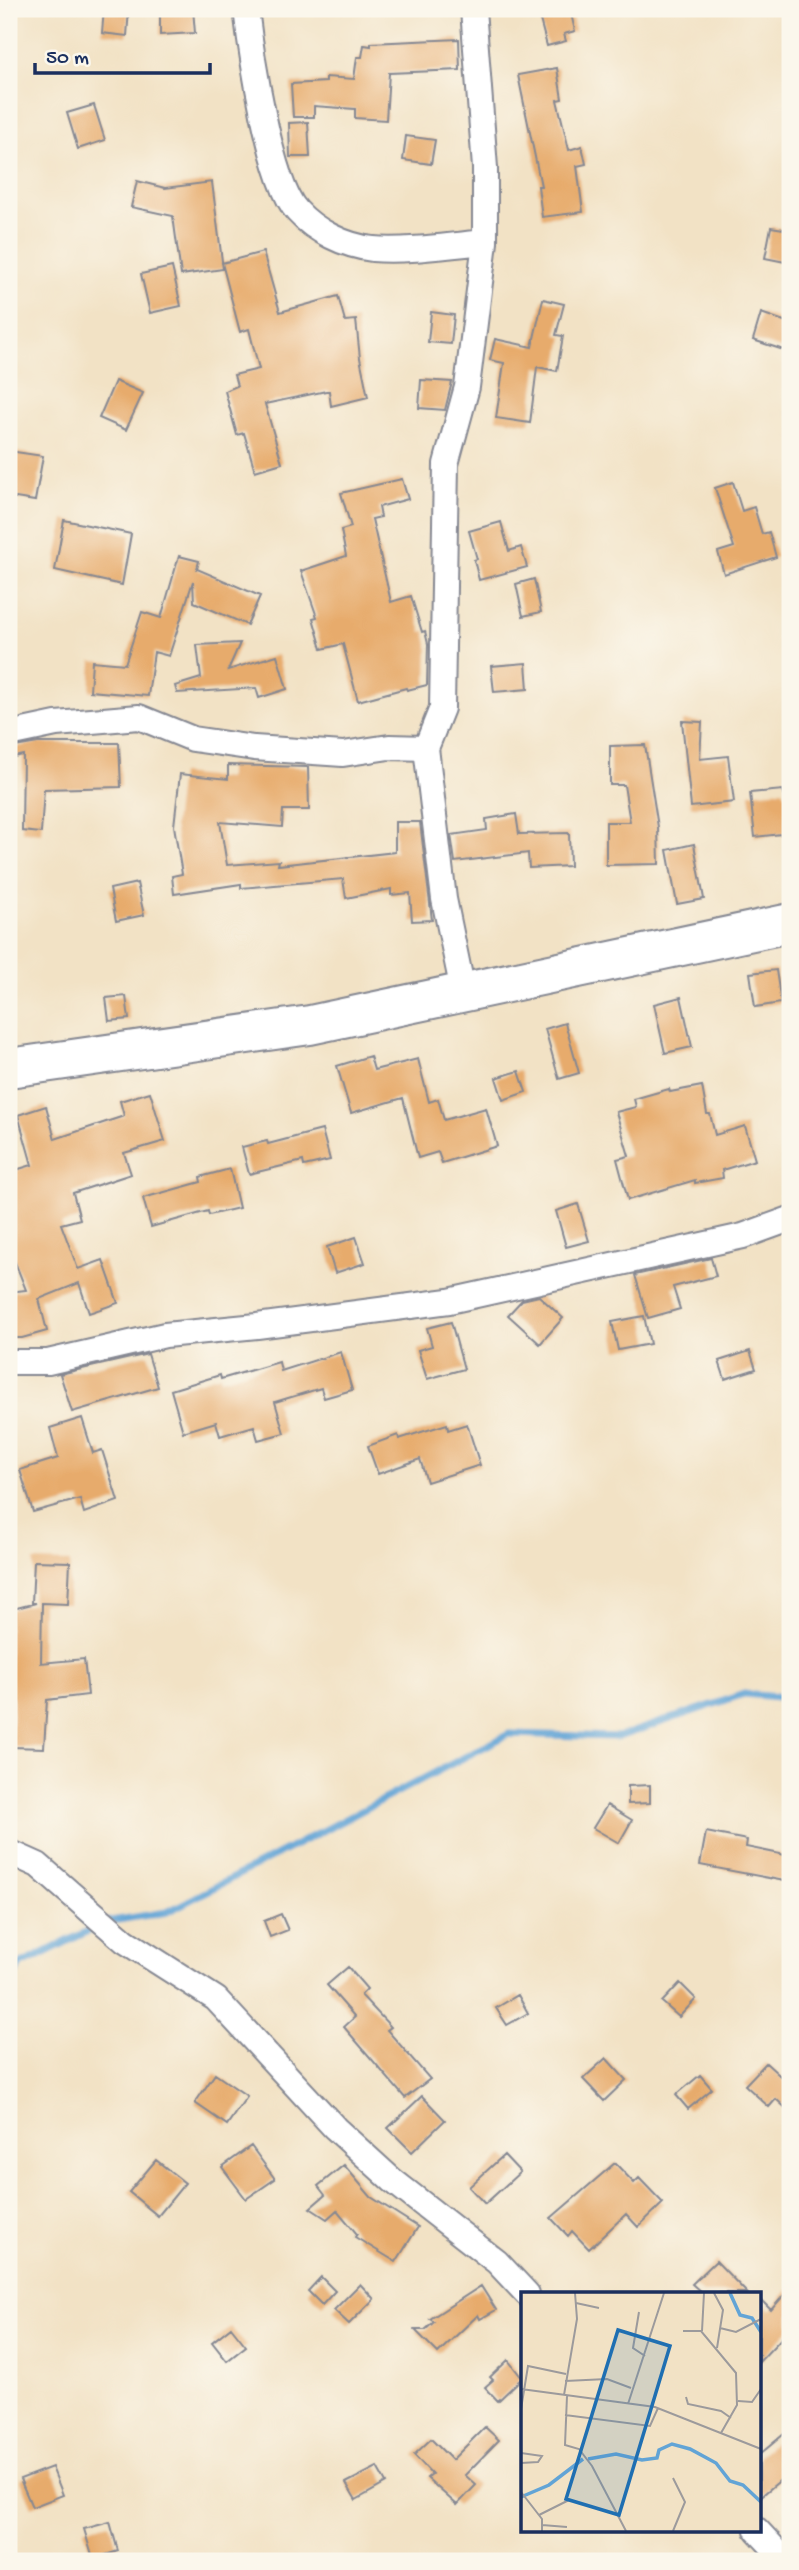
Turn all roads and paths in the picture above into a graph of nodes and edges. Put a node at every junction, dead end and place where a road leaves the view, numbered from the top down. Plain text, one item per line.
1 (246, 9) edge
2 (473, 9) edge
3 (485, 242) junction
4 (9, 734) edge
5 (426, 748) junction
6 (790, 923) edge
7 (463, 991) junction
8 (9, 1068) edge
9 (790, 1219) edge
10 (9, 1362) edge
11 (9, 1852) edge
12 (525, 2292) edge
13 (759, 2532) edge
14 (786, 2561) edge

1 - 3 street
2 - 3 street
3 - 5 street
4 - 5 street
5 - 7 street
6 - 7 main road
7 - 8 main road
9 - 10 street
11 - 12 street
13 - 14 street

